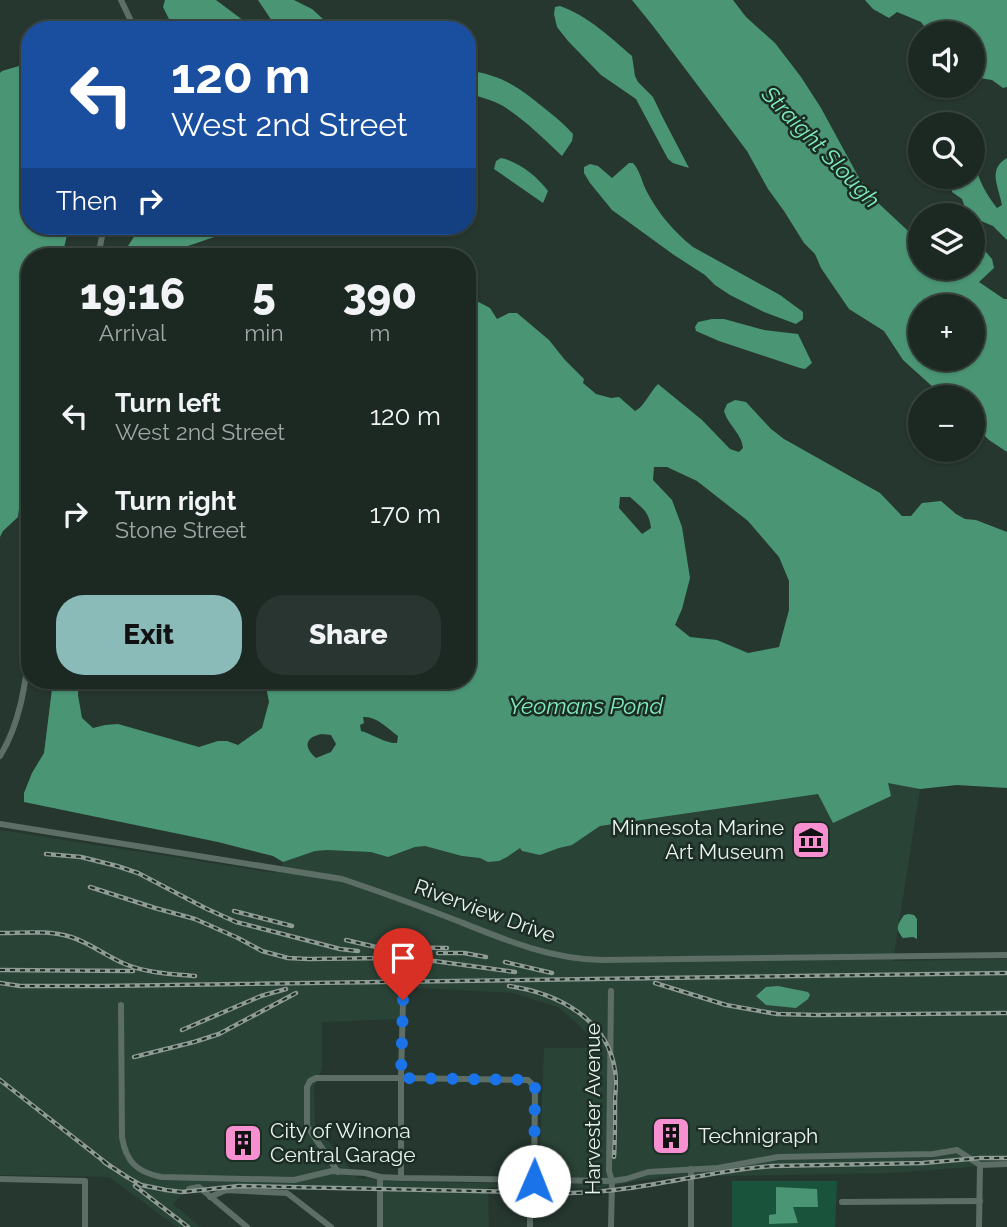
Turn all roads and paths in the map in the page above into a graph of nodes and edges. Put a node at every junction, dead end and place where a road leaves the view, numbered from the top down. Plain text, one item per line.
1 (121, 0) edge
2 (131, 21) edge
3 (24, 689) edge
4 (0, 756) edge
5 (0, 824) edge
6 (1007, 955) edge
7 (611, 990) dead end
8 (403, 1000) dead end
9 (121, 1005) dead end
10 (401, 1078) junction
11 (1007, 1164) edge
12 (980, 1165) junction
13 (691, 1170) junction
14 (338, 1172) junction
15 (380, 1177) junction
16 (401, 1178) junction
17 (0, 1179) edge
18 (532, 1181) junction
19 (611, 1181) junction
20 (189, 1189) dead end
21 (210, 1197) junction
22 (980, 1201) junction
23 (842, 1202) dead end
24 (85, 1227) edge
25 (247, 1227) edge
26 (331, 1227) edge
27 (380, 1227) edge
28 (530, 1227) edge
29 (611, 1227) edge
30 (691, 1227) edge
31 (979, 1227) edge

1 - 2 street
3 - 4 street
5 - 6 street, Riverview Drive
7 - 19 street, Harvester Avenue
8 - 10 street
9 - 14 street
10 - 14 street
10 - 16 street
10 - 18 street
11 - 12 street
12 - 13 street
12 - 22 street
13 - 19 street
13 - 30 street
14 - 15 street
15 - 16 street
15 - 27 street
16 - 18 street
17 - 24 street
18 - 19 street
18 - 28 street
19 - 29 street, Harvester Avenue
20 - 21 street
21 - 25 street
21 - 26 street
22 - 23 street
22 - 31 street

